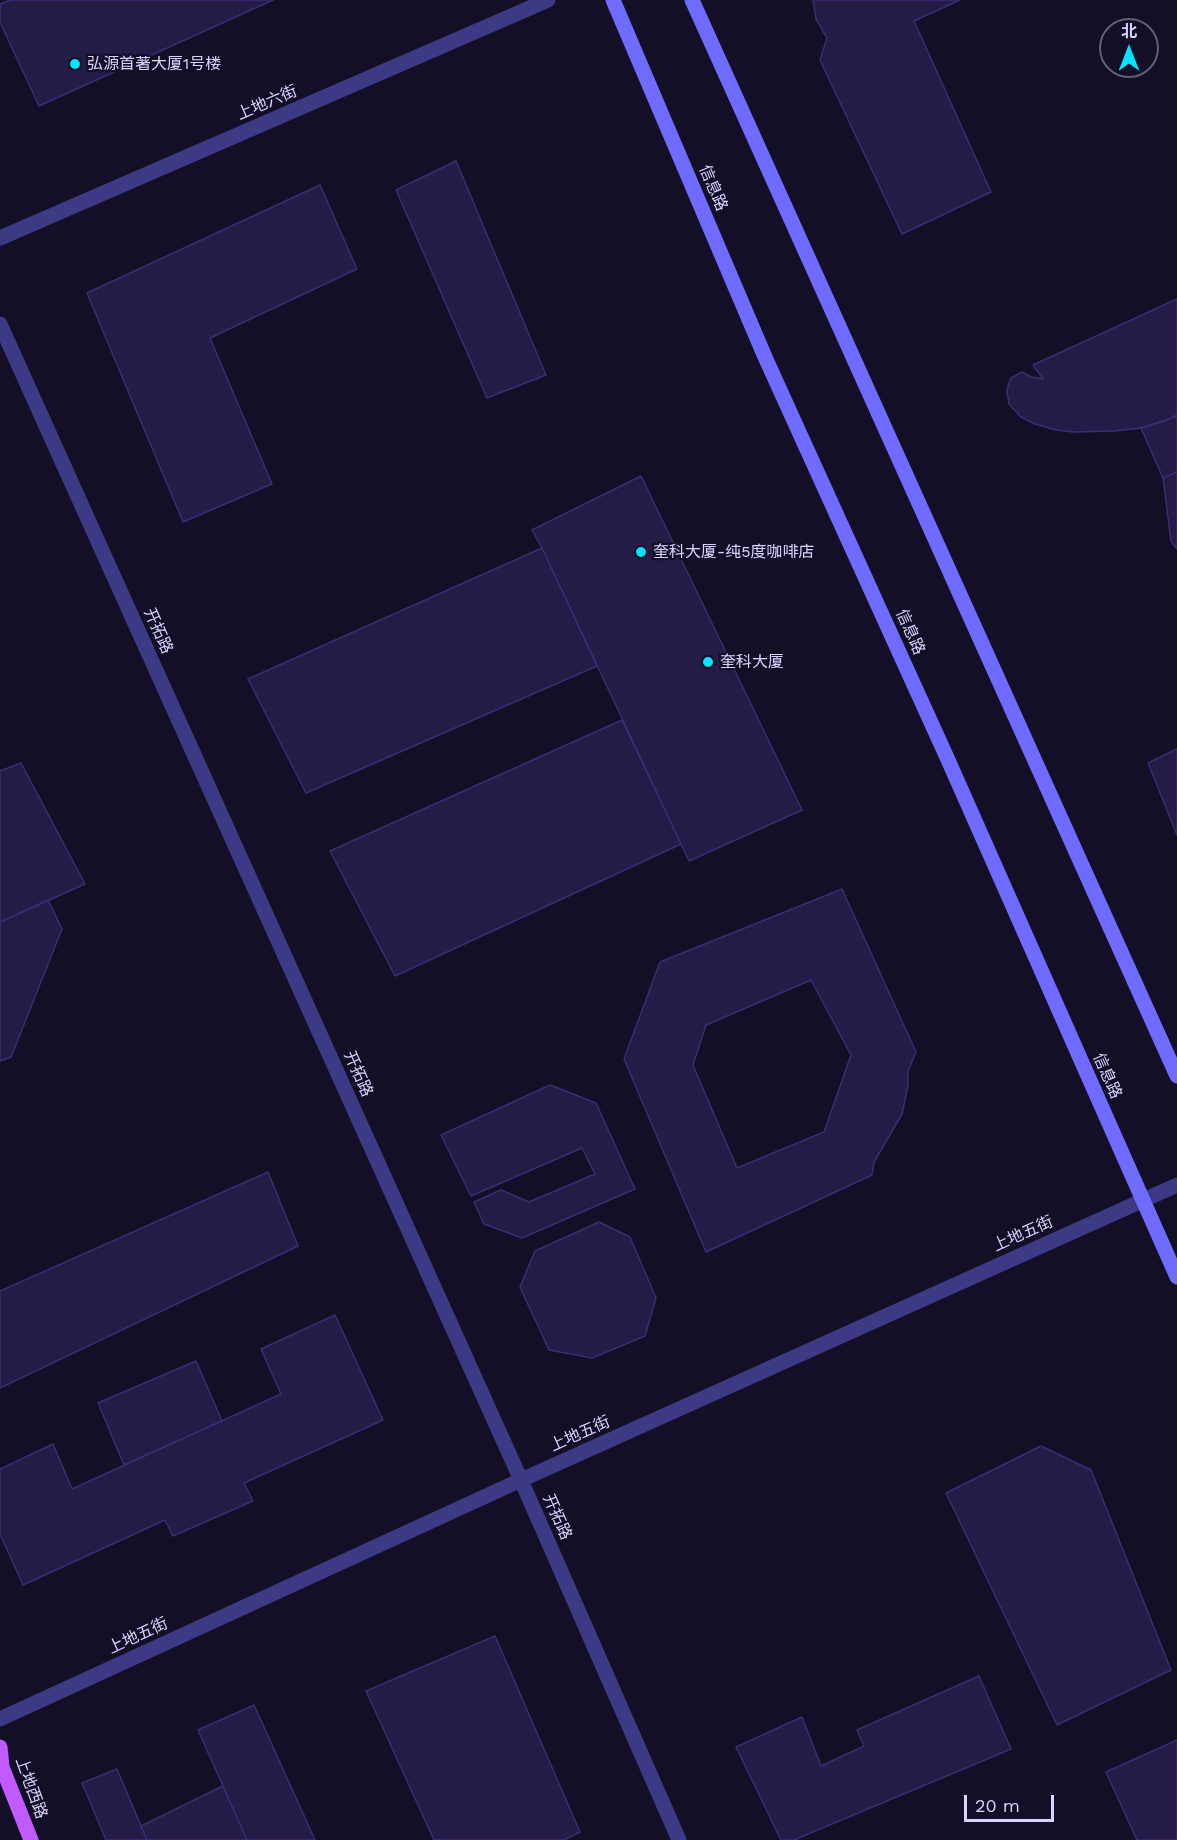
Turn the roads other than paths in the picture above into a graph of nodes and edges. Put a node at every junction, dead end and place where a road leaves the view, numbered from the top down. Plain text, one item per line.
1 (548, 0) edge
2 (613, 0) edge
3 (692, 0) edge
4 (0, 238) edge
5 (0, 324) edge
6 (1177, 1076) edge
7 (1177, 1185) edge
8 (1143, 1200) junction
9 (1177, 1277) edge
10 (521, 1480) junction
11 (0, 1719) edge
12 (0, 1748) edge
13 (31, 1840) edge
14 (679, 1840) edge

1 - 4 street, 上地六街
2 - 8 main road, 信息路
3 - 6 main road
5 - 10 street, 开拓路
7 - 8 street, 上地五街
8 - 9 main road, 信息路
8 - 10 street, 上地五街
10 - 11 street, 上地五街
10 - 14 street, 开拓路
12 - 13 main road, 上地西路

